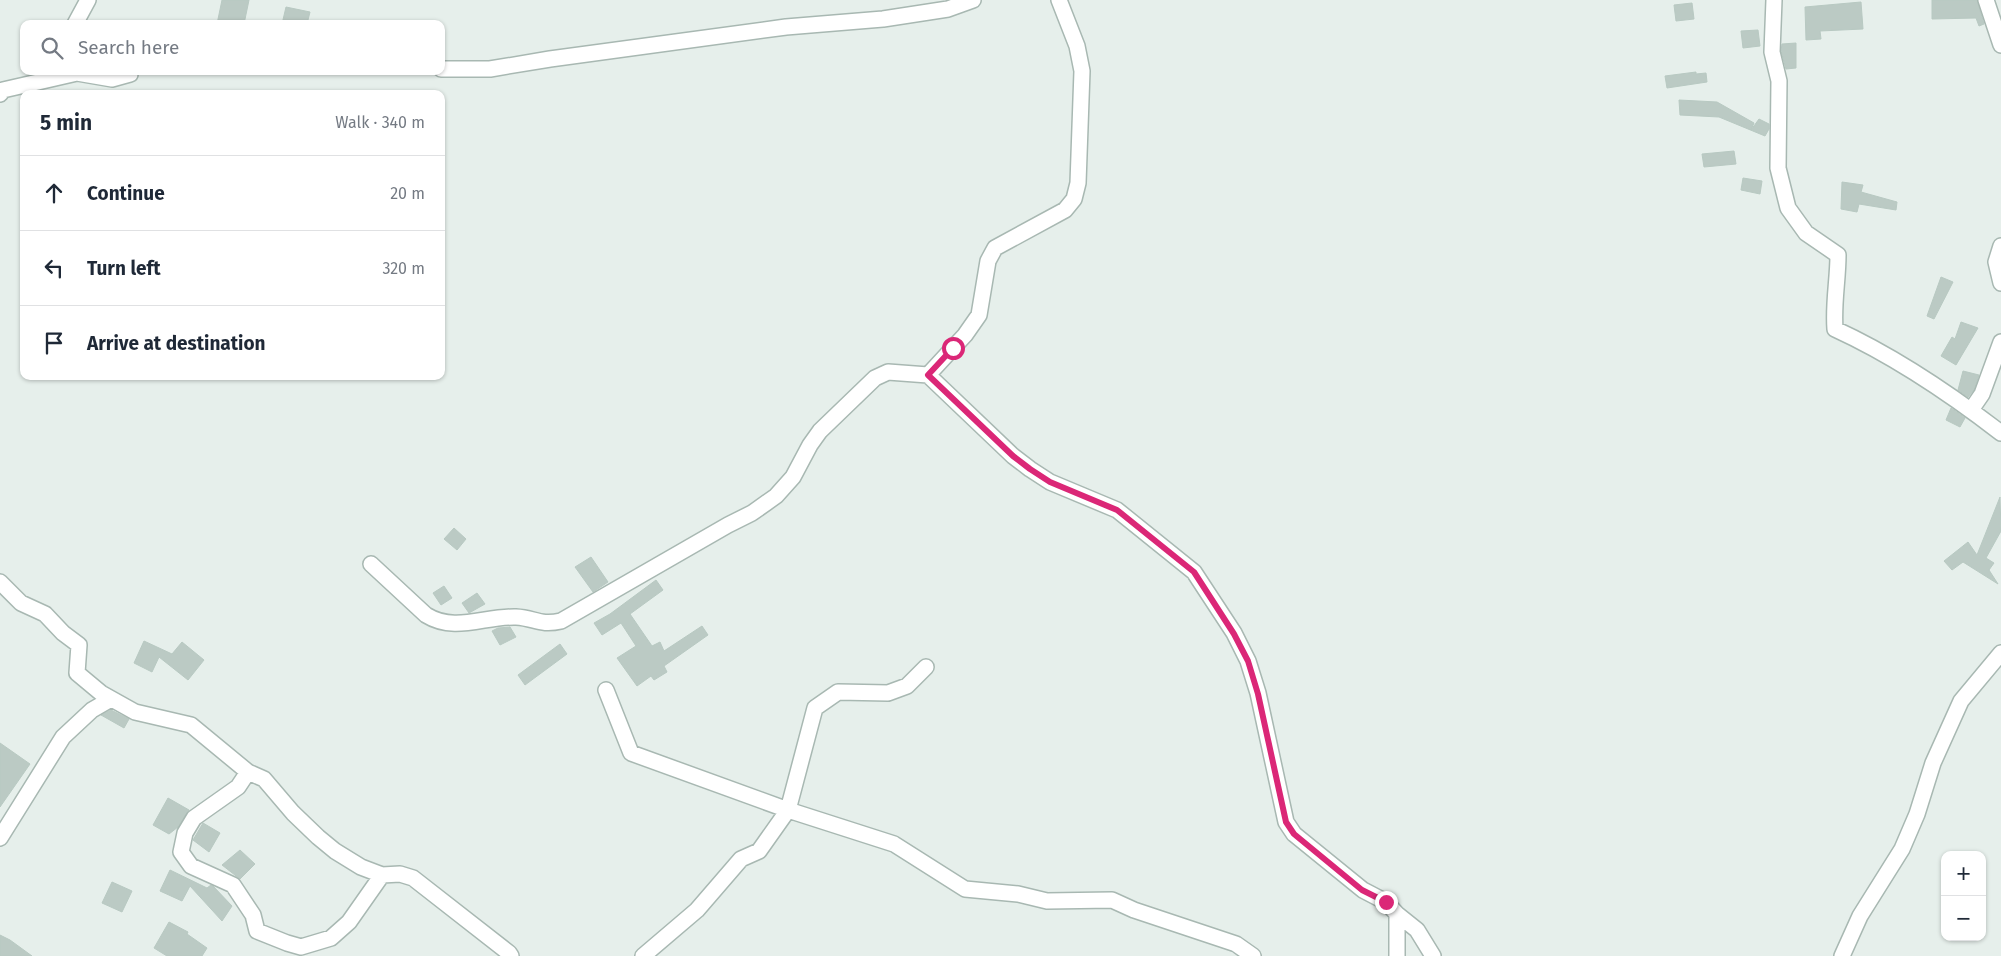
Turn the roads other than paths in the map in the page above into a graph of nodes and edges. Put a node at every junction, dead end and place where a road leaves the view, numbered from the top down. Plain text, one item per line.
1 (88, 0) edge
2 (973, 0) edge
3 (1059, 0) edge
4 (1774, 0) edge
5 (1986, 0) edge
6 (77, 20) edge
7 (2001, 45) edge
8 (445, 69) edge
9 (64, 75) edge
10 (92, 75) edge
11 (126, 75) edge
12 (1, 89) edge
13 (2001, 246) edge
14 (2001, 283) edge
15 (2001, 342) edge
16 (928, 375) junction
17 (1972, 410) junction
18 (2001, 433) edge
19 (371, 564) dead end
20 (0, 582) edge
21 (2001, 653) edge
22 (926, 667) dead end
23 (606, 690) dead end
24 (111, 699) junction
25 (248, 772) junction
26 (788, 810) junction
27 (0, 838) edge
28 (382, 875) junction
29 (1397, 914) junction
30 (302, 951) edge
31 (511, 956) edge
32 (643, 956) edge
33 (1253, 956) edge
34 (1397, 956) edge
35 (1432, 956) edge
36 (1842, 956) edge

1 - 6 street
2 - 8 street
3 - 16 street
4 - 17 street
5 - 7 street
9 - 12 street
10 - 11 street
13 - 14 street
15 - 17 street
16 - 19 street
16 - 29 street
17 - 18 street
20 - 24 street
21 - 36 street
22 - 26 street
23 - 26 street
24 - 25 street
24 - 27 street
25 - 28 street
25 - 30 street
26 - 32 street
26 - 33 street
28 - 30 street
28 - 31 street
29 - 34 street
29 - 35 street

